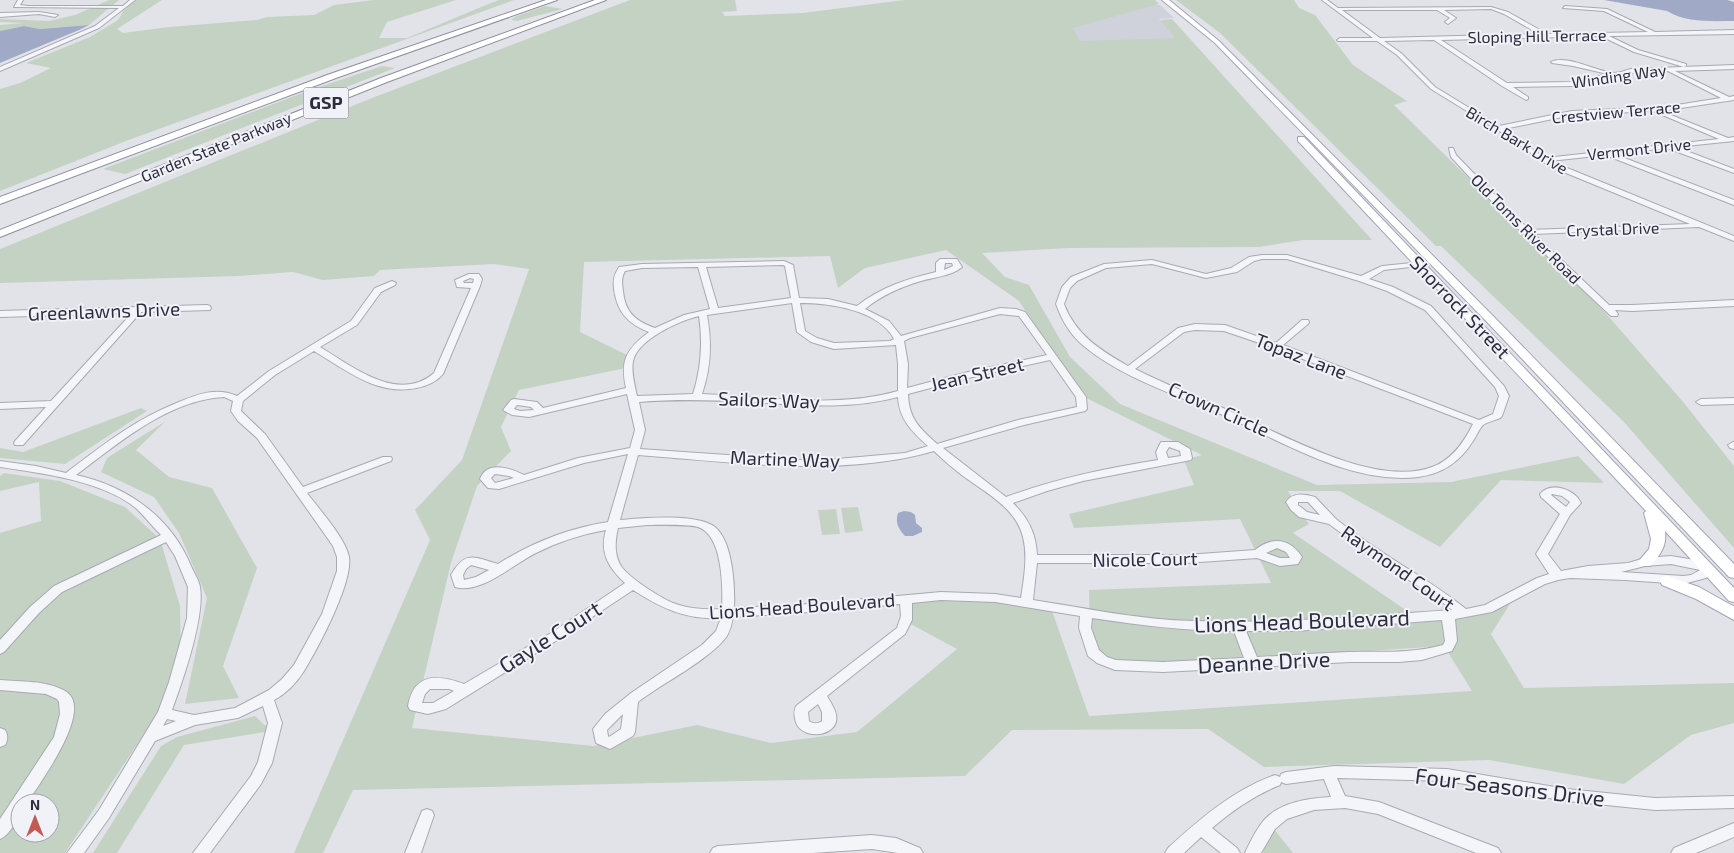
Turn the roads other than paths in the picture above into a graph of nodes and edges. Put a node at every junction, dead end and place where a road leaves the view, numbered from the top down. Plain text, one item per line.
1 (21, 0) edge
2 (124, 0) edge
3 (133, 0) edge
4 (541, 0) edge
5 (553, 0) edge
6 (602, 0) edge
7 (1165, 0) edge
8 (1324, 0) edge
9 (20, 7) junction
10 (116, 7) junction
11 (124, 7) junction
12 (1565, 7) dead end
13 (1438, 8) junction
14 (1337, 9) junction
15 (0, 13) edge
16 (55, 15) dead end
17 (1187, 18) junction
18 (108, 19) junction
19 (1448, 22) dead end
20 (1734, 32) edge
21 (1655, 33) junction
22 (1601, 35) junction
23 (1546, 36) junction
24 (1435, 38) junction
25 (1378, 39) junction
26 (1340, 40) dead end
27 (429, 42) junction
28 (1554, 62) dead end
29 (1734, 67) edge
30 (1692, 68) junction
31 (0, 69) edge
32 (1668, 69) junction
33 (1614, 74) junction
34 (1504, 85) junction
35 (1526, 98) dead end
36 (1731, 99) edge
37 (1653, 110) junction
38 (1498, 128) junction
39 (1732, 140) edge
40 (1667, 146) junction
41 (1451, 149) dead end
42 (1604, 153) junction
43 (1543, 160) junction
44 (1734, 171) edge
45 (0, 200) edge
46 (1734, 203) edge
47 (1395, 222) junction
48 (1700, 226) junction
49 (1527, 232) junction
50 (0, 234) edge
51 (1734, 239) edge
52 (1419, 264) junction
53 (701, 265) junction
54 (940, 273) dead end
55 (1362, 279) junction
56 (392, 283) dead end
57 (476, 286) dead end
58 (795, 300) junction
59 (1734, 303) edge
60 (1606, 307) junction
61 (207, 308) dead end
62 (139, 310) junction
63 (858, 310) junction
64 (1483, 312) junction
65 (709, 313) junction
66 (1614, 314) dead end
67 (0, 315) edge
68 (1305, 322) dead end
69 (656, 332) junction
70 (900, 340) junction
71 (1277, 346) junction
72 (315, 348) junction
73 (1052, 357) junction
74 (1129, 369) junction
75 (903, 393) junction
76 (634, 394) junction
77 (697, 396) junction
78 (238, 400) junction
79 (1734, 401) edge
80 (1701, 402) dead end
81 (54, 404) junction
82 (0, 406) edge
83 (541, 411) dead end
84 (1479, 423) junction
85 (19, 443) dead end
86 (935, 447) junction
87 (634, 452) junction
88 (387, 459) dead end
89 (1164, 462) dead end
90 (0, 464) edge
91 (68, 476) junction
92 (523, 479) dead end
93 (1652, 488) junction
94 (300, 492) junction
95 (1645, 501) junction
96 (1004, 502) junction
97 (1566, 513) dead end
98 (1332, 522) dead end
99 (613, 526) junction
100 (168, 536) junction
101 (1258, 554) dead end
102 (1032, 559) junction
103 (1645, 562) junction
104 (1709, 568) junction
105 (499, 569) dead end
106 (1734, 573) edge
107 (1570, 574) junction
108 (1558, 576) junction
109 (1667, 581) junction
110 (633, 584) junction
111 (1734, 586) edge
112 (1734, 597) edge
113 (906, 600) junction
114 (1026, 603) junction
115 (1086, 612) junction
116 (1464, 614) junction
117 (1734, 614) edge
118 (727, 615) junction
119 (1448, 616) junction
120 (1238, 626) junction
121 (0, 649) edge
122 (1252, 662) junction
123 (0, 686) edge
124 (466, 690) dead end
125 (820, 694) dead end
126 (267, 698) junction
127 (631, 701) dead end
128 (164, 713) junction
129 (194, 720) junction
130 (0, 734) edge
131 (150, 737) junction
132 (0, 741) edge
133 (1328, 773) junction
134 (1341, 802) junction
135 (1734, 802) edge
136 (427, 815) dead end
137 (1201, 828) junction
138 (1734, 830) edge
139 (0, 832) edge
140 (788, 850) edge
141 (75, 853) edge
142 (201, 853) edge
143 (413, 853) edge
144 (718, 853) edge
145 (915, 853) edge
146 (1173, 853) edge
147 (1232, 853) edge
148 (1253, 853) edge
149 (1493, 853) edge
150 (1679, 853) edge

1 - 9 street
2 - 10 street
3 - 11 street
4 - 27 highway
5 - 27 highway, Garden State Parkway / GSP
6 - 50 highway, Garden State Parkway / GSP
7 - 17 main road, Shorrock Street
8 - 14 street, Birch Bark Drive
9 - 10 street
9 - 15 street
10 - 11 street
10 - 18 street
11 - 18 street
12 - 21 street
13 - 14 street
13 - 19 street
13 - 23 street
14 - 25 street, Birch Bark Drive
15 - 16 street
17 - 47 main road, Shorrock Street
17 - 52 main road, Shorrock Street
18 - 31 street
20 - 21 street, Sloping Hill Terrace
21 - 22 street, Sloping Hill Terrace
22 - 23 street, Sloping Hill Terrace
22 - 30 street
23 - 24 street, Sloping Hill Terrace
24 - 25 street, Sloping Hill Terrace
24 - 34 street
25 - 26 street, Sloping Hill Terrace
25 - 38 street, Birch Bark Drive
27 - 45 highway, Garden State Parkway / GSP
28 - 33 street
29 - 30 street, Winding Way
30 - 32 street, Winding Way
32 - 33 street, Winding Way
32 - 36 street
33 - 34 street, Winding Way
34 - 35 street
36 - 37 street, Crestview Terrace
37 - 38 street, Crestview Terrace
37 - 39 street
38 - 43 street, Birch Bark Drive
39 - 40 street, Vermont Drive
40 - 42 street, Vermont Drive
40 - 44 street
41 - 49 street, Old Toms River Road
42 - 43 street, Vermont Drive
42 - 46 street
43 - 48 street, Birch Bark Drive
47 - 52 main road
47 - 64 main road, Shorrock Street
48 - 49 street, Crystal Drive
48 - 51 street, Birch Bark Drive
49 - 60 street, Old Toms River Road
52 - 55 street
52 - 64 main road
52 - 95 main road, Shorrock Street
53 - 58 street
53 - 65 street
53 - 69 street
54 - 63 street
55 - 74 street, Crown Circle
55 - 84 street, Crown Circle
56 - 72 street
57 - 72 street
58 - 63 street, Lions Head Boulevard
58 - 65 street, Lions Head Boulevard
58 - 70 street
59 - 60 street
60 - 66 street
61 - 62 street, Greenlawns Drive
62 - 67 street, Greenlawns Drive
62 - 81 street
63 - 70 street, Lions Head Boulevard
64 - 93 main road, Shorrock Street
65 - 69 street, Lions Head Boulevard
65 - 77 street
68 - 71 street
69 - 76 street, Lions Head Boulevard
70 - 73 street
70 - 75 street
71 - 74 street, Topaz Lane
71 - 84 street, Topaz Lane
72 - 78 street
73 - 75 street, Jean Street
73 - 86 street, Martine Way
74 - 84 street, Crown Circle
75 - 77 street, Sailors Way
75 - 86 street
76 - 77 street, Sailors Way
76 - 83 street, Sailors Way
76 - 87 street, Lions Head Boulevard
78 - 91 street
78 - 94 street
79 - 80 street
81 - 82 street
81 - 85 street
86 - 87 street, Martine Way
86 - 96 street
87 - 92 street, Martine Way
87 - 99 street, Lions Head Boulevard
88 - 94 street
89 - 96 street
90 - 91 street
91 - 100 street
93 - 104 main road
93 - 106 main road, Shorrock Street
94 - 126 street
95 - 103 main road
95 - 104 main road, Shorrock Street
96 - 102 street
97 - 108 street
98 - 116 street, Raymond Court
99 - 105 street
99 - 110 street, Lions Head Boulevard
99 - 118 street
100 - 121 street
100 - 128 street
101 - 102 street, Nicole Court
102 - 114 street
103 - 104 street, Lions Head Boulevard
103 - 107 street, Lions Head Boulevard
104 - 109 street, Lions Head Boulevard
104 - 111 main road
104 - 112 main road, Shorrock Street
107 - 108 street, Lions Head Boulevard
107 - 109 street, Lions Head Boulevard
108 - 116 street, Lions Head Boulevard
109 - 117 main road
110 - 118 street, Lions Head Boulevard
110 - 124 street, Gayle Court
113 - 114 street, Lions Head Boulevard
113 - 118 street, Lions Head Boulevard
113 - 125 street
114 - 115 street, Lions Head Boulevard
115 - 120 street, Lions Head Boulevard
115 - 122 street, Deanne Drive
116 - 119 street, Lions Head Boulevard
118 - 127 street
119 - 120 street, Lions Head Boulevard
119 - 122 street, Deanne Drive
120 - 122 street
123 - 139 street
126 - 129 street
126 - 142 street
128 - 129 street
128 - 131 street
129 - 131 street
130 - 132 street
131 - 141 street
133 - 134 street
133 - 135 street, Four Seasons Drive
133 - 137 street, Four Seasons Drive
134 - 148 street
134 - 149 street
136 - 143 street
137 - 146 street, Four Seasons Drive
137 - 147 street
138 - 150 street
140 - 144 street
140 - 145 street

